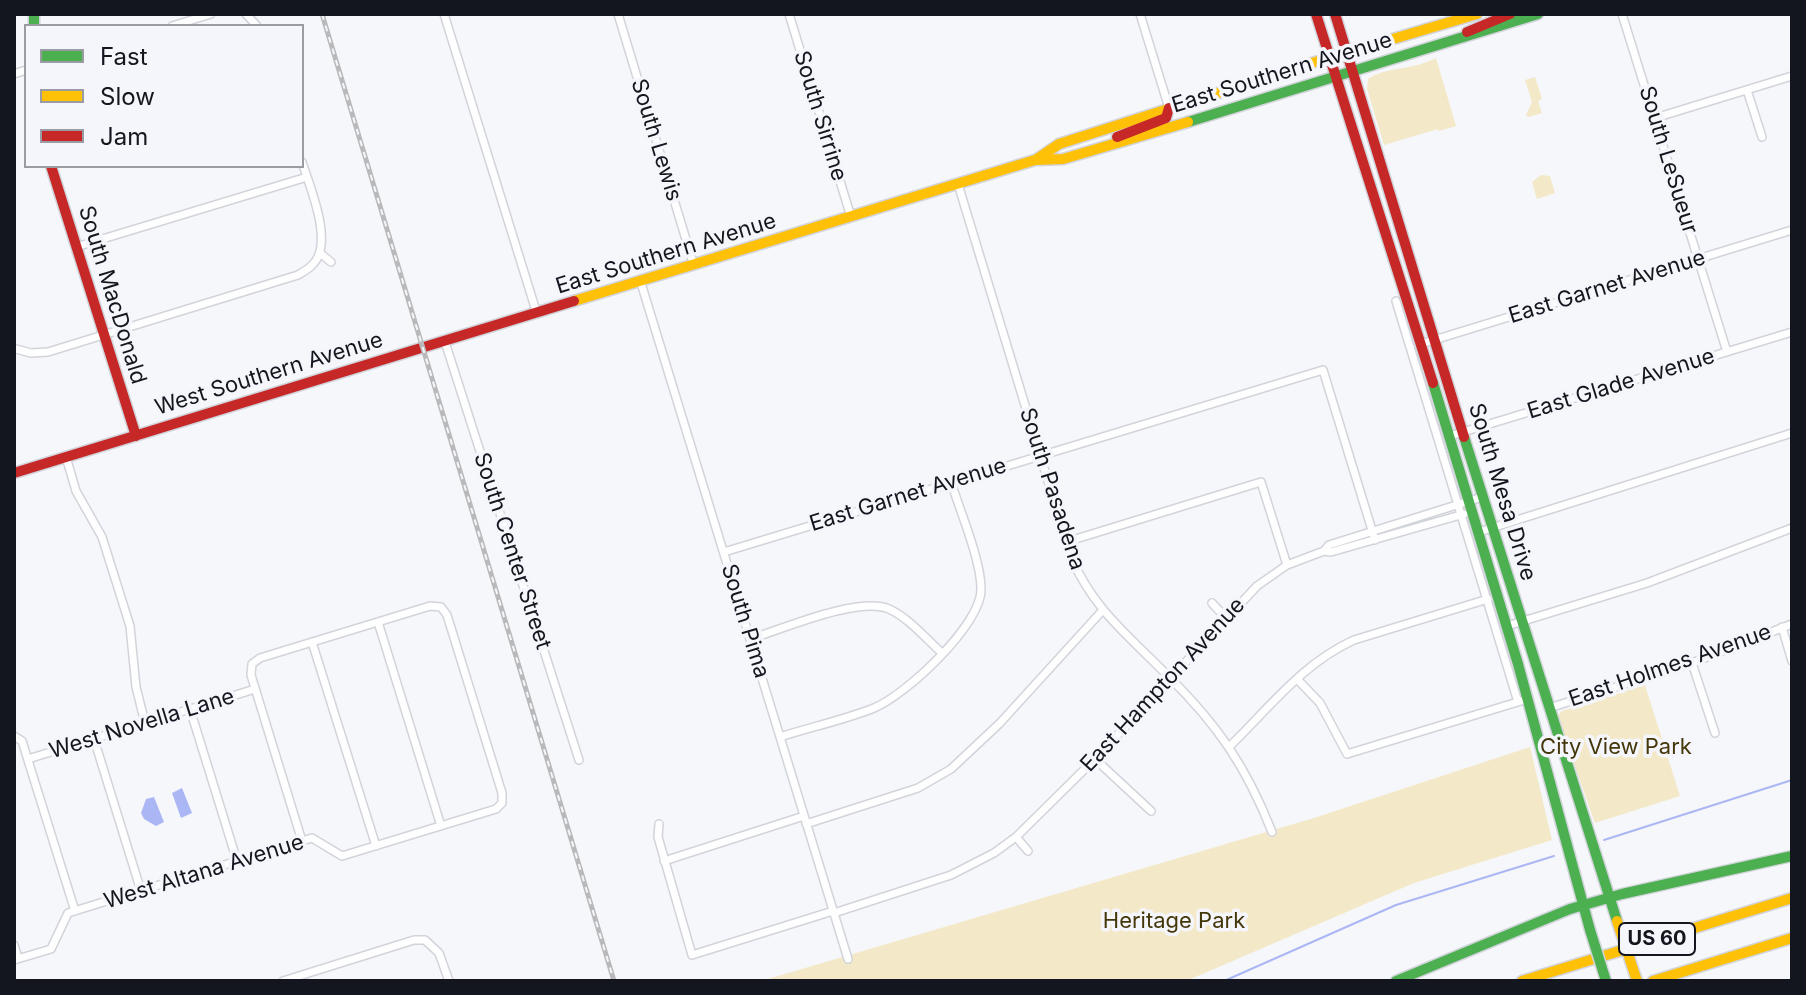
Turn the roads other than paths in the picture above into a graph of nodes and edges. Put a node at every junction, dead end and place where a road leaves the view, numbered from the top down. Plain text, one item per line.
1 (211, 14) edge
2 (444, 14) edge
3 (618, 14) edge
4 (789, 14) edge
5 (1140, 14) edge
6 (1316, 14) edge
7 (1335, 14) edge
8 (1477, 14) edge
9 (1510, 14) edge
10 (1538, 14) edge
11 (1622, 14) edge
12 (178, 24) edge
13 (1460, 39) junction
14 (1346, 52) junction
15 (1329, 58) junction
16 (1353, 73) junction
17 (1792, 76) edge
18 (1336, 78) junction
19 (1747, 90) junction
20 (1169, 108) junction
21 (1655, 118) junction
22 (1762, 137) dead end
23 (1103, 148) junction
24 (1035, 160) junction
25 (52, 168) edge
26 (304, 168) edge
27 (307, 177) junction
28 (958, 184) junction
29 (851, 217) junction
30 (1792, 230) edge
31 (76, 247) junction
32 (320, 253) junction
33 (1698, 259) junction
34 (331, 262) dead end
35 (694, 266) junction
36 (641, 283) junction
37 (1396, 301) dead end
38 (537, 314) junction
39 (1792, 332) edge
40 (104, 335) junction
41 (1435, 340) junction
42 (445, 342) junction
43 (1421, 344) junction
44 (15, 350) edge
45 (1727, 352) junction
46 (1463, 432) junction
47 (1792, 433) edge
48 (136, 436) junction
49 (1450, 436) junction
50 (1040, 454) junction
51 (66, 457) junction
52 (14, 473) edge
53 (951, 482) junction
54 (1484, 502) junction
55 (1466, 507) junction
56 (1492, 528) junction
57 (1792, 528) edge
58 (1479, 532) junction
59 (1374, 536) junction
60 (1066, 542) junction
61 (724, 552) junction
62 (1287, 565) junction
63 (1488, 599) junction
64 (1212, 603) dead end
65 (1102, 611) junction
66 (1225, 617) junction
67 (378, 622) junction
68 (1522, 622) junction
69 (1792, 624) edge
70 (1507, 626) junction
71 (1782, 627) junction
72 (750, 639) junction
73 (312, 642) junction
74 (942, 653) junction
75 (1792, 661) edge
76 (1692, 663) junction
77 (1170, 677) junction
78 (1297, 679) junction
79 (255, 689) junction
80 (1522, 701) junction
81 (1549, 708) junction
82 (190, 709) junction
83 (145, 723) junction
84 (1715, 733) dead end
85 (16, 736) edge
86 (780, 737) junction
87 (94, 739) junction
88 (1230, 746) junction
89 (28, 759) junction
90 (1095, 759) junction
91 (579, 760) dead end
92 (1151, 811) dead end
93 (805, 820) junction
94 (659, 824) dead end
95 (441, 826) junction
96 (1272, 832) dead end
97 (1016, 837) junction
98 (302, 841) junction
99 (376, 846) junction
100 (1028, 851) dead end
101 (1792, 856) edge
102 (237, 861) junction
103 (664, 861) junction
104 (141, 891) junction
105 (1611, 897) junction
106 (1792, 898) edge
107 (1582, 906) junction
108 (75, 911) junction
109 (833, 912) junction
110 (1792, 938) edge
111 (14, 945) edge
112 (16, 959) edge
113 (848, 959) dead end
114 (283, 981) edge
115 (449, 981) edge
116 (1396, 981) edge
117 (1522, 981) edge
118 (1606, 981) edge
119 (1637, 981) edge
120 (1653, 981) edge

1 - 12 street
2 - 38 street
3 - 35 street, South Lewis
4 - 29 street, South Sirrine
5 - 20 street
6 - 15 main road, South Mesa Drive
7 - 14 main road, South Mesa Drive
8 - 14 main road, East Southern Avenue
9 - 13 main road
10 - 13 main road, East Southern Avenue
11 - 21 street, South LeSueur
13 - 16 main road, East Southern Avenue
14 - 15 main road, East Southern Avenue
14 - 16 main road, South Mesa Drive
15 - 18 main road, South Mesa Drive
15 - 20 main road, East Southern Avenue
16 - 18 main road, East Southern Avenue
16 - 41 main road, South Mesa Drive
17 - 19 street
18 - 23 main road, East Southern Avenue
18 - 43 main road, South Mesa Drive
19 - 21 street
19 - 22 street
20 - 23 main road
20 - 24 main road, East Southern Avenue
21 - 33 street, South LeSueur
23 - 24 main road, East Southern Avenue
24 - 28 main road, East Southern Avenue
25 - 31 main road, South MacDonald
26 - 27 street
27 - 31 street
27 - 32 street
28 - 29 main road, East Southern Avenue
28 - 50 street, South Pasadena
29 - 35 main road, East Southern Avenue
30 - 33 street, East Garnet Avenue
31 - 40 main road, South MacDonald
32 - 34 street
32 - 40 street
33 - 41 street, East Garnet Avenue
33 - 45 street, South LeSueur
35 - 36 main road, East Southern Avenue
36 - 38 main road, East Southern Avenue
36 - 61 street, South Pima
37 - 55 street, South Mesa Drive
38 - 42 main road, West Southern Avenue
39 - 45 street, East Glade Avenue
40 - 44 street
40 - 48 main road, South MacDonald
41 - 43 street, East Garnet Avenue
41 - 46 main road, South Mesa Drive
42 - 48 main road, West Southern Avenue
42 - 91 street, South Center Street
43 - 49 main road, South Mesa Drive
45 - 46 street, East Glade Avenue
46 - 49 street, East Glade Avenue
46 - 54 main road, South Mesa Drive
47 - 56 street
48 - 51 main road, West Southern Avenue
49 - 55 main road, South Mesa Drive
50 - 53 street, East Garnet Avenue
50 - 59 street, East Garnet Avenue
50 - 60 street, South Pasadena
51 - 52 main road, West Southern Avenue
51 - 83 street
53 - 61 street, East Garnet Avenue
53 - 74 street
54 - 55 street, East Hampton Avenue
54 - 56 main road, South Mesa Drive
55 - 58 main road, South Mesa Drive
55 - 59 street, East Hampton Avenue
55 - 63 street, South Mesa Drive
56 - 58 street
56 - 68 main road, South Mesa Drive
57 - 68 street
58 - 70 main road, South Mesa Drive
59 - 62 street, East Hampton Avenue
60 - 62 street
60 - 65 street, South Pasadena
61 - 72 street, South Pima
62 - 66 street, East Hampton Avenue
63 - 78 street
63 - 80 street, South Mesa Drive
64 - 66 street
65 - 77 street, South Pasadena
65 - 93 street
66 - 77 street, East Hampton Avenue
67 - 73 street
67 - 95 street
67 - 95 street, West Altana Avenue
68 - 70 street
68 - 81 main road, South Mesa Drive
69 - 71 street, East Holmes Avenue
70 - 80 main road, South Mesa Drive
71 - 75 street
71 - 76 street, East Holmes Avenue
72 - 74 street
72 - 86 street, South Pima
73 - 79 street
73 - 99 street
74 - 86 street
76 - 81 street, East Holmes Avenue
76 - 84 street
77 - 88 street, South Pasadena
77 - 90 street, East Hampton Avenue
78 - 80 street
78 - 88 street
79 - 82 street, West Novella Lane
79 - 98 street
80 - 107 main road, South Mesa Drive
81 - 105 main road, South Mesa Drive
82 - 83 street, West Novella Lane
82 - 102 street
83 - 87 street, West Novella Lane
85 - 89 street
86 - 93 street, South Pima
87 - 89 street, West Novella Lane
87 - 104 street
88 - 96 street, South Pasadena
89 - 108 street
90 - 92 street
90 - 97 street, East Hampton Avenue
93 - 103 street
93 - 109 street, South Pima
94 - 103 street
95 - 99 street, West Altana Avenue
97 - 100 street
97 - 109 street, East Hampton Avenue
98 - 99 street, West Altana Avenue
98 - 102 street, West Altana Avenue
101 - 105 main road
102 - 104 street, West Altana Avenue
103 - 109 street, East Hampton Avenue
104 - 108 street, West Altana Avenue
105 - 107 main road
105 - 119 main road, South Mesa Drive, bridge
106 - 117 main road, US 60
107 - 116 main road
107 - 118 main road, South Mesa Drive, bridge
108 - 112 street, West Altana Avenue
109 - 113 street, South Pima
110 - 120 main road, US 60
111 - 112 street
114 - 115 street

